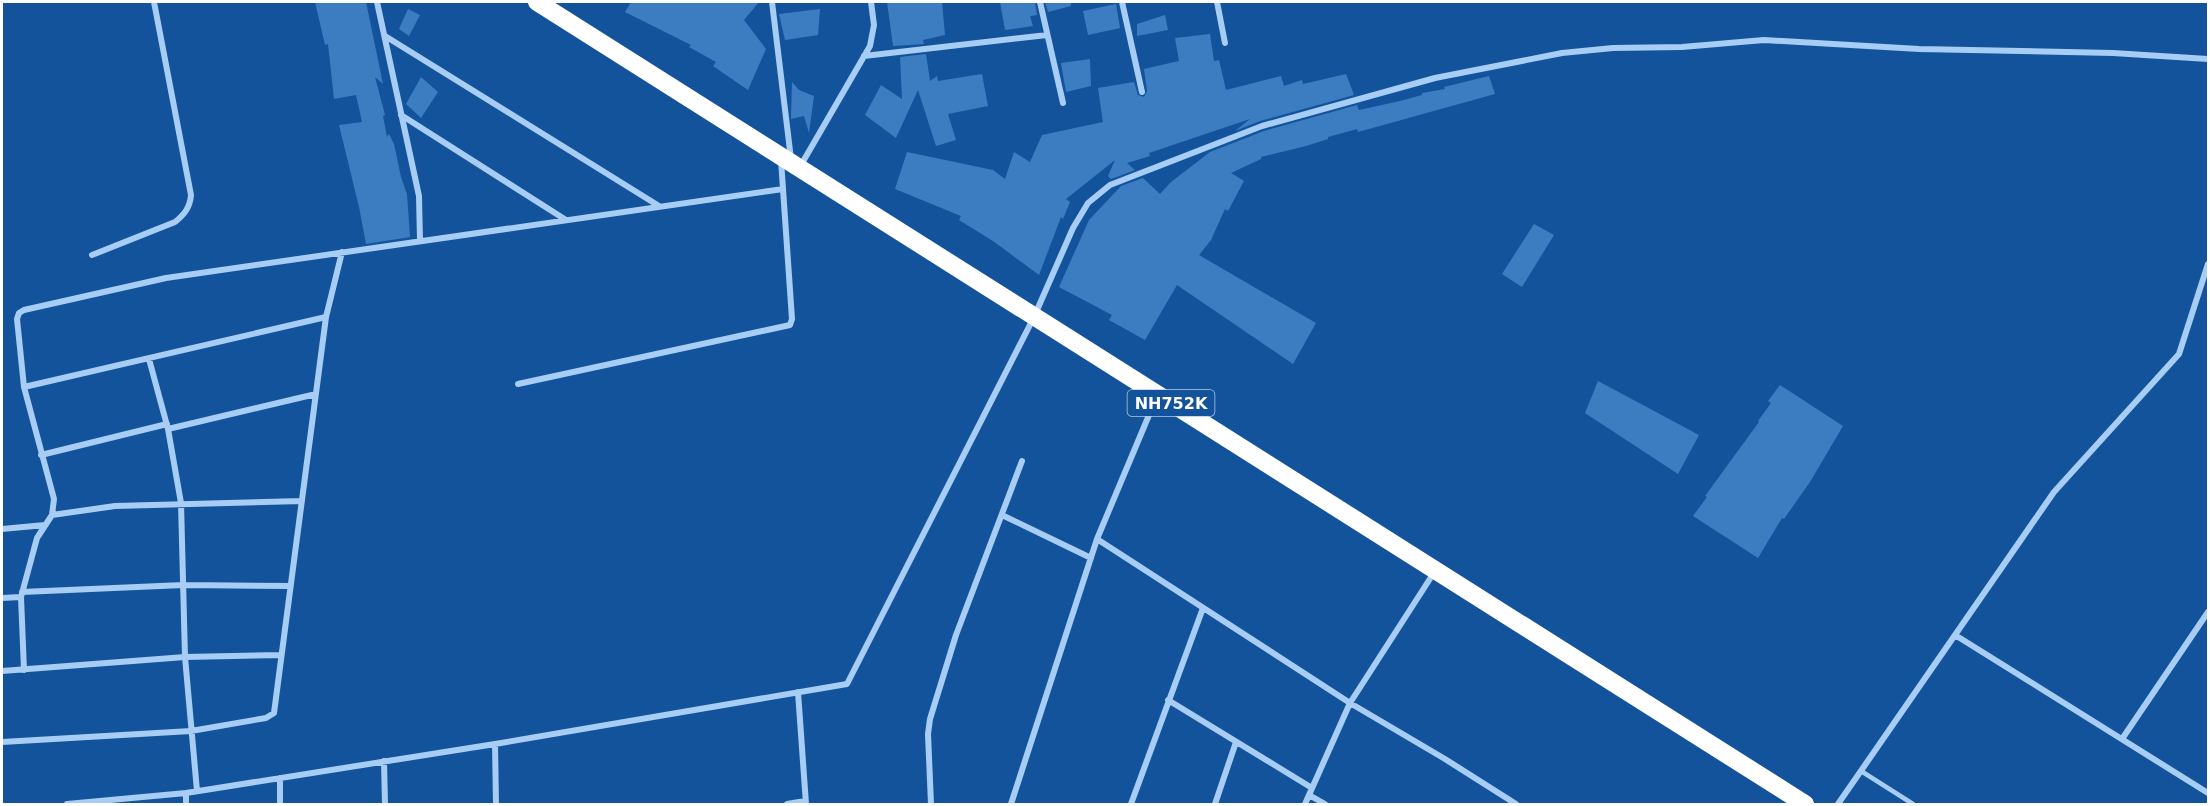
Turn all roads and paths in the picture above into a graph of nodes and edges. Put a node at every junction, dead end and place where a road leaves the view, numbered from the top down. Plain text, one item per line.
1 (154, 2) edge
2 (377, 2) edge
3 (537, 2) edge
4 (772, 2) edge
5 (871, 2) edge
6 (1040, 2) edge
7 (1122, 2) edge
8 (1216, 2) edge
9 (1047, 35) junction
10 (385, 36) junction
11 (1225, 43) dead end
12 (864, 56) junction
13 (2208, 59) edge
14 (1142, 92) dead end
15 (1063, 103) dead end
16 (401, 115) junction
17 (790, 162) junction
18 (783, 189) junction
19 (660, 206) junction
20 (567, 220) junction
21 (420, 241) junction
22 (342, 252) junction
23 (92, 255) dead end
24 (2208, 264) edge
25 (1035, 316) junction
26 (326, 317) junction
27 (149, 359) junction
28 (518, 384) dead end
29 (24, 387) junction
30 (316, 394) junction
31 (1158, 395) junction
32 (167, 427) junction
33 (41, 455) junction
34 (1022, 461) dead end
35 (302, 501) junction
36 (181, 503) junction
37 (52, 515) junction
38 (1002, 515) junction
39 (45, 525) junction
40 (2, 529) edge
41 (1097, 539) junction
42 (1091, 558) junction
43 (1436, 570) junction
44 (183, 585) junction
45 (290, 586) junction
46 (21, 595) junction
47 (2, 598) edge
48 (1203, 608) junction
49 (2208, 612) edge
50 (1955, 635) junction
51 (281, 655) junction
52 (185, 657) junction
53 (24, 670) junction
54 (2, 672) edge
55 (798, 692) junction
56 (1168, 700) junction
57 (1350, 703) junction
58 (191, 731) junction
59 (2122, 739) junction
60 (2, 742) edge
61 (1236, 742) junction
62 (495, 744) junction
63 (384, 762) junction
64 (1861, 771) junction
65 (280, 778) junction
66 (1312, 788) junction
67 (197, 791) junction
68 (186, 793) junction
69 (2208, 793) edge
70 (1309, 795) junction
71 (806, 803) edge
72 (67, 804) edge
73 (186, 804) edge
74 (280, 804) edge
75 (385, 804) edge
76 (496, 804) edge
77 (787, 804) edge
78 (931, 804) edge
79 (1011, 804) edge
80 (1131, 804) edge
81 (1215, 804) edge
82 (1305, 804) edge
83 (1325, 804) edge
84 (1516, 804) edge
85 (1805, 804) edge
86 (1838, 804) edge
87 (1913, 804) edge

1 - 23 street
2 - 10 street
3 - 17 highway, NH752K
4 - 17 street
5 - 12 street
6 - 9 street
7 - 14 street
8 - 11 street
9 - 12 street
9 - 15 street
10 - 16 street
10 - 19 street
12 - 17 street
13 - 25 street
16 - 20 street
16 - 21 street
17 - 18 street
17 - 25 highway, NH752K
18 - 19 street
18 - 28 street
19 - 20 street
20 - 21 street
21 - 22 street
22 - 26 street
22 - 29 street
24 - 50 street
25 - 31 highway, NH752K
25 - 55 street
26 - 27 street
26 - 30 street
27 - 29 street
27 - 32 street
29 - 33 street
30 - 32 street
30 - 35 street
31 - 41 street
31 - 43 highway, NH752K
32 - 33 street
32 - 36 street
33 - 37 street
34 - 38 street
35 - 36 street
35 - 45 street
36 - 37 street
36 - 44 street
37 - 39 street
38 - 42 street
38 - 78 street
39 - 40 street
39 - 46 street
41 - 42 street
41 - 48 street
42 - 79 street
43 - 57 street
43 - 85 highway, NH752K
44 - 45 street
44 - 46 street
44 - 52 street
45 - 51 street
46 - 47 street
46 - 53 street
48 - 56 street
48 - 57 street
49 - 59 street
50 - 59 street
50 - 64 street
51 - 52 street
51 - 58 street
52 - 53 street
52 - 58 street
53 - 54 street
55 - 62 street
55 - 71 street
56 - 61 street
56 - 80 street
57 - 66 street
57 - 84 street
58 - 60 street
58 - 67 street
59 - 69 street
61 - 66 street
61 - 81 street
62 - 63 street
62 - 76 street
63 - 65 street
63 - 75 street
64 - 86 street
64 - 87 lane
65 - 67 street
65 - 74 street
66 - 70 street
67 - 68 street
68 - 72 street
68 - 73 street
70 - 82 street
70 - 83 street
71 - 77 street

